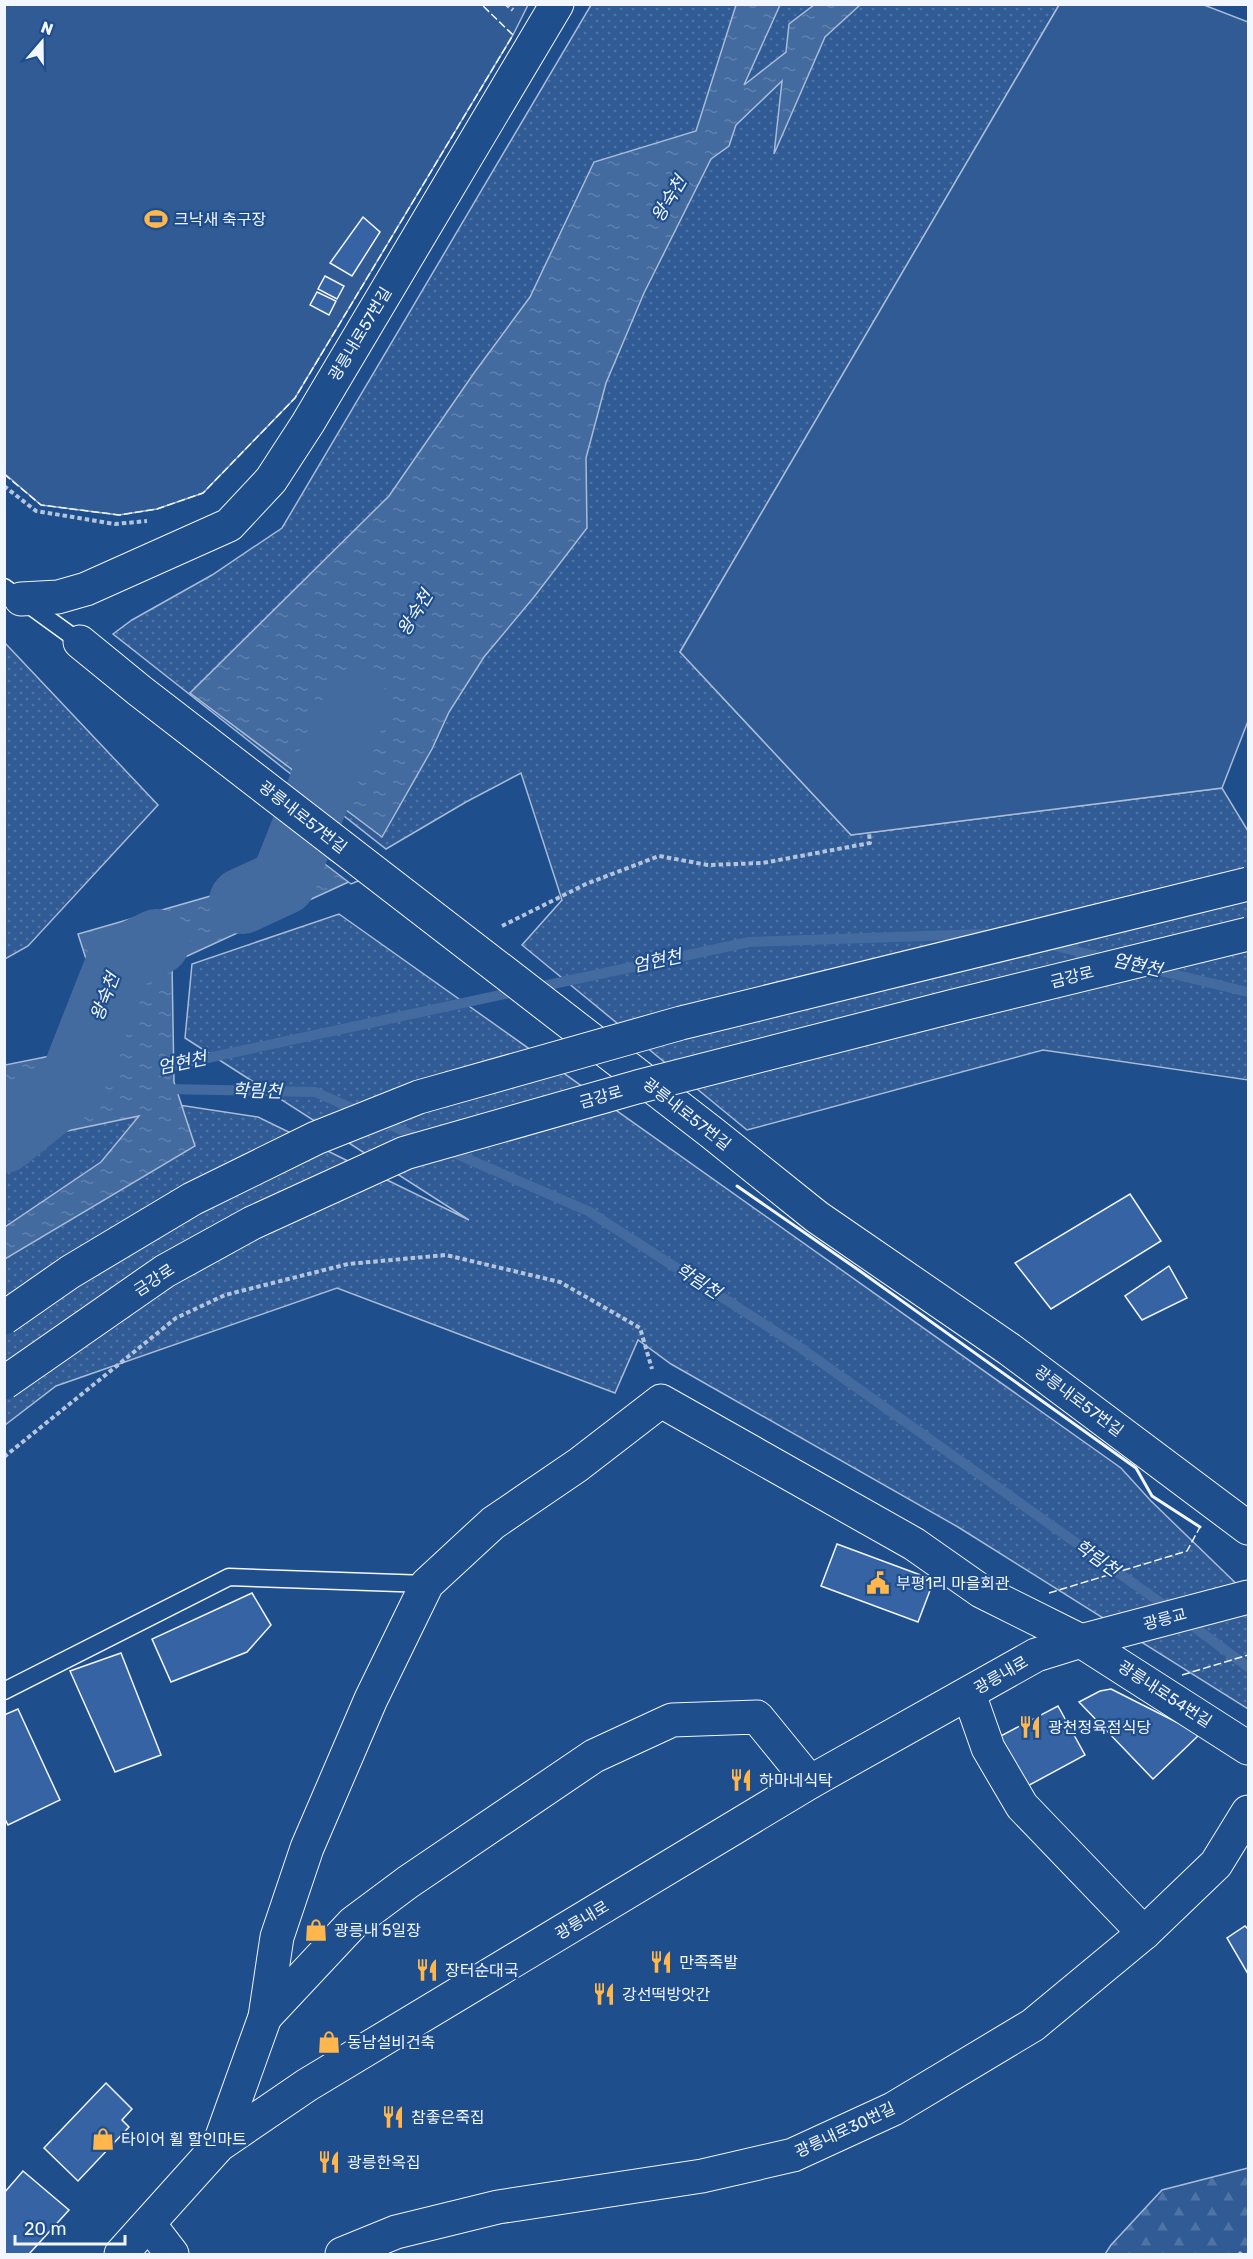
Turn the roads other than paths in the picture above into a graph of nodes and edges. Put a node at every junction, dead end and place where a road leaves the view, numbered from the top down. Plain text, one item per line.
1 (557, 4) edge
2 (13, 593) edge
3 (80, 642) joint
4 (1248, 884) edge
5 (1248, 934) edge
6 (4, 1318) edge
7 (4, 1383) edge
8 (1248, 1528) edge
9 (427, 1584) junction
10 (1248, 1597) edge
11 (1081, 1641) junction
12 (4, 1691) edge
13 (969, 1694) junction
14 (1248, 1748) edge
15 (810, 1782) junction
16 (1248, 1812) edge
17 (1144, 1934) junction
18 (265, 2017) junction
19 (219, 2145) junction
20 (149, 2224) junction
21 (121, 2254) edge
22 (172, 2254) edge
23 (342, 2254) edge

1 - 2 street, 광릉내로57번길
2 - 3 lane, 광릉내로57번길
3 - 8 street, 광릉내로57번길, bridge
4 - 6 street, bridge
5 - 7 street, 금강로, bridge
9 - 11 street, 광릉내로54번길
9 - 12 lane
9 - 18 street
10 - 11 street, 광릉교
11 - 13 street, 광릉내로
11 - 14 street, 광릉내로54번길
13 - 15 street, 광릉내로
13 - 17 street
15 - 18 street
15 - 19 street, 광릉내로
16 - 17 street, 광릉내로30번길
17 - 23 street, 광릉내로30번길
18 - 19 street
19 - 20 street, 광릉내로
20 - 21 street, 광릉내로
20 - 22 street

